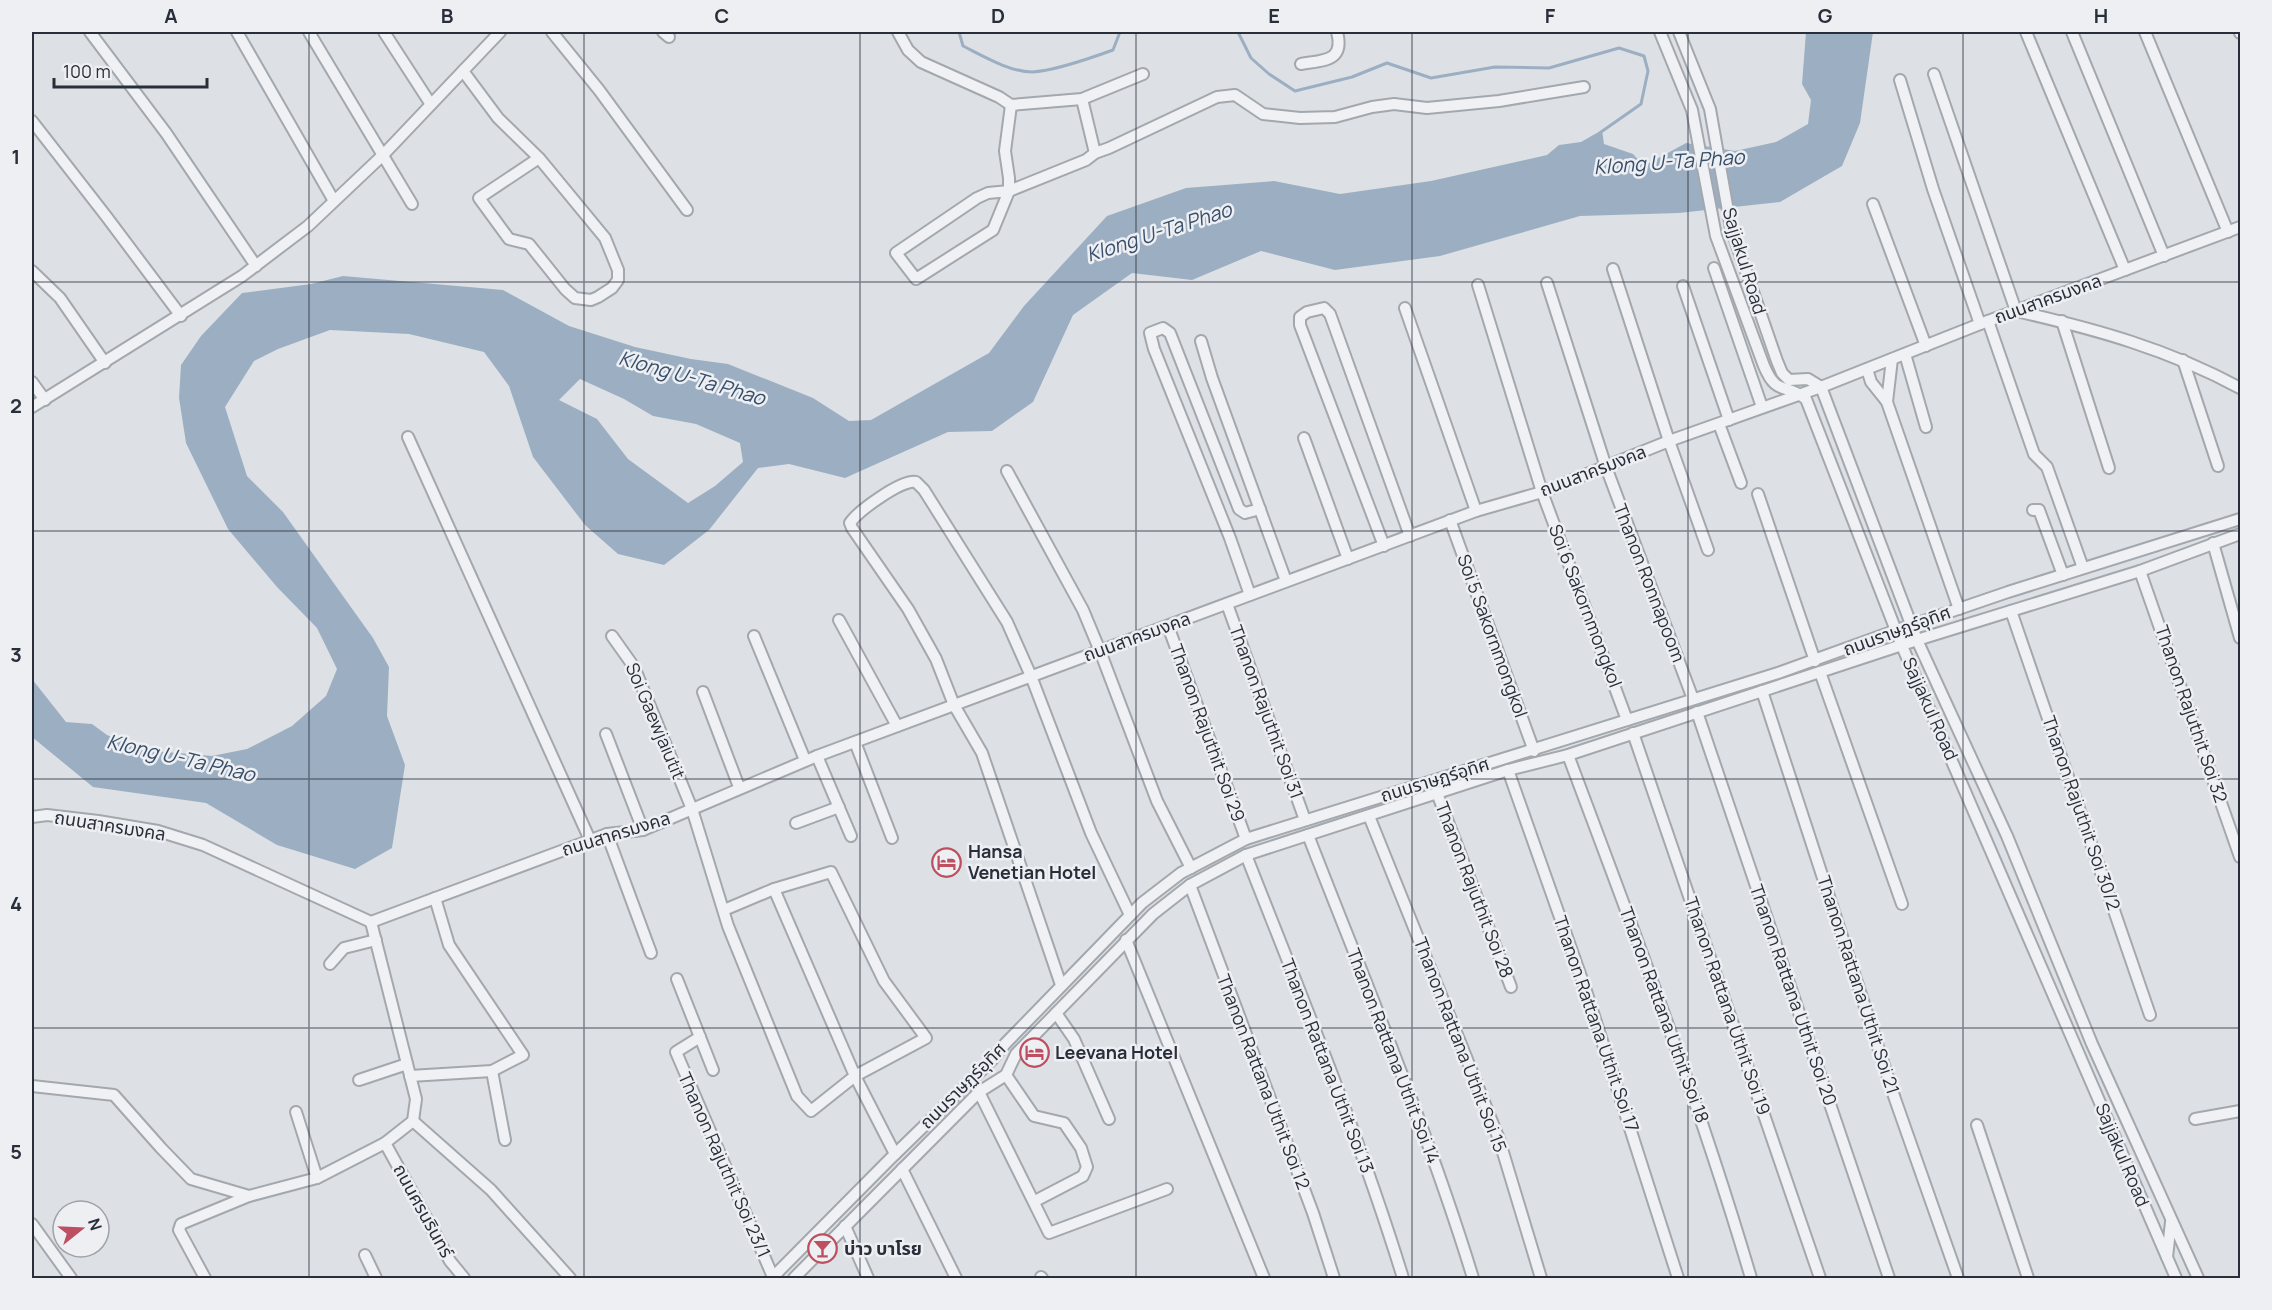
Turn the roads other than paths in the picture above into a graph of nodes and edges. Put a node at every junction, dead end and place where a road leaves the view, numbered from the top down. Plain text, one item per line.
1 (237, 32) edge
2 (309, 32) edge
3 (384, 32) edge
4 (500, 32) edge
5 (552, 32) edge
6 (898, 32) edge
7 (1337, 32) edge
8 (1660, 32) edge
9 (1679, 32) edge
10 (2026, 32) edge
11 (2072, 32) edge
12 (2145, 32) edge
13 (93, 35) edge
14 (1300, 64) dead end
15 (463, 71) junction
16 (1143, 74) dead end
17 (1934, 74) dead end
18 (1900, 80) dead end
19 (1584, 87) dead end
20 (1082, 99) junction
21 (430, 104) junction
22 (1011, 105) junction
23 (32, 121) edge
24 (1095, 153) junction
25 (383, 155) junction
26 (539, 158) junction
27 (1009, 191) junction
28 (334, 201) junction
29 (412, 204) dead end
30 (1873, 204) dead end
31 (687, 210) dead end
32 (2241, 228) edge
33 (2228, 232) junction
34 (2164, 256) junction
35 (256, 266) junction
36 (1714, 268) dead end
37 (1613, 269) dead end
38 (2125, 270) junction
39 (32, 271) edge
40 (1547, 283) dead end
41 (1478, 285) dead end
42 (1683, 286) dead end
43 (1405, 308) dead end
44 (2016, 311) junction
45 (181, 316) junction
46 (2062, 321) junction
47 (1984, 322) junction
48 (1201, 341) dead end
49 (1926, 346) junction
50 (1905, 354) junction
51 (1892, 359) junction
52 (2183, 360) junction
53 (105, 363) junction
54 (1867, 369) junction
55 (32, 382) edge
56 (1821, 387) junction
57 (2241, 388) edge
58 (1800, 394) junction
59 (45, 400) junction
60 (1887, 402) junction
61 (32, 407) edge
62 (1762, 407) junction
63 (1724, 422) junction
64 (1926, 427) dead end
65 (408, 437) dead end
66 (1304, 438) dead end
67 (1669, 441) junction
68 (2218, 466) dead end
69 (1606, 467) junction
70 (2109, 468) dead end
71 (1007, 471) dead end
72 (1741, 483) dead end
73 (1542, 492) junction
74 (1758, 494) dead end
75 (1260, 509) junction
76 (2033, 510) dead end
77 (1476, 511) junction
78 (2241, 519) edge
79 (1450, 520) junction
80 (2241, 534) edge
81 (1410, 536) junction
82 (2213, 543) junction
83 (1384, 546) junction
84 (1708, 550) dead end
85 (1348, 559) junction
86 (2083, 568) junction
87 (2140, 571) junction
88 (2063, 575) junction
89 (1286, 582) junction
90 (1250, 595) junction
91 (1227, 604) junction
92 (1959, 609) junction
93 (2011, 611) junction
94 (838, 620) dead end
95 (1913, 625) junction
96 (1167, 626) junction
97 (1897, 630) junction
98 (612, 636) dead end
99 (754, 636) dead end
100 (2241, 638) edge
101 (1917, 640) junction
102 (1902, 646) junction
103 (1100, 651) junction
104 (1815, 661) junction
105 (1820, 672) junction
106 (1032, 676) junction
107 (1762, 691) junction
108 (703, 692) dead end
109 (1693, 699) junction
110 (954, 705) junction
111 (1697, 712) junction
112 (1628, 720) junction
113 (897, 726) junction
114 (1633, 733) junction
115 (606, 734) dead end
116 (855, 742) junction
117 (1534, 751) junction
118 (1568, 755) junction
119 (818, 756) junction
120 (805, 760) junction
121 (1508, 770) junction
122 (1462, 773) junction
123 (1464, 784) junction
124 (740, 787) junction
125 (1437, 793) junction
126 (839, 807) junction
127 (692, 809) junction
128 (1369, 816) junction
129 (32, 817) edge
130 (1305, 820) junction
131 (796, 823) dead end
132 (643, 830) junction
133 (608, 834) junction
134 (1308, 835) junction
135 (851, 836) dead end
136 (892, 838) dead end
137 (1246, 839) junction
138 (590, 840) junction
139 (1246, 855) junction
140 (2241, 857) edge
141 (1191, 868) junction
142 (1190, 885) junction
143 (774, 890) junction
144 (435, 898) junction
145 (1902, 904) dead end
146 (724, 909) junction
147 (1130, 915) junction
148 (371, 921) junction
149 (376, 940) junction
150 (1126, 940) junction
151 (651, 953) dead end
152 (330, 964) dead end
153 (677, 979) dead end
154 (1061, 985) junction
155 (1510, 987) dead end
156 (1056, 1013) junction
157 (2150, 1015) dead end
158 (700, 1037) junction
159 (1005, 1044) junction
160 (1016, 1054) junction
161 (407, 1064) junction
162 (713, 1070) dead end
163 (492, 1071) junction
164 (1006, 1075) junction
165 (410, 1076) junction
166 (855, 1076) junction
167 (358, 1080) dead end
168 (32, 1086) edge
169 (979, 1092) junction
170 (296, 1112) dead end
171 (2241, 1112) edge
172 (1109, 1119) dead end
173 (2195, 1119) dead end
174 (413, 1121) junction
175 (1977, 1125) dead end
176 (505, 1140) dead end
177 (385, 1143) junction
178 (895, 1154) junction
179 (902, 1169) junction
180 (317, 1178) junction
181 (1167, 1189) dead end
182 (249, 1196) junction
183 (1035, 1201) junction
184 (2171, 1222) junction
185 (32, 1224) edge
186 (845, 1226) junction
187 (364, 1254) dead end
188 (2167, 1257) junction
189 (71, 1278) edge
190 (205, 1278) edge
191 (376, 1278) edge
192 (464, 1278) edge
193 (570, 1278) edge
194 (772, 1278) edge
195 (794, 1278) edge
196 (868, 1278) edge
197 (956, 1278) edge
198 (1264, 1278) edge
199 (1334, 1278) edge
200 (1403, 1278) edge
201 (1473, 1278) edge
202 (1541, 1278) edge
203 (1678, 1278) edge
204 (1751, 1278) edge
205 (1820, 1278) edge
206 (1889, 1278) edge
207 (1958, 1278) edge
208 (2028, 1278) edge
209 (2176, 1278) edge
210 (2198, 1278) edge

1 - 28 street
2 - 25 street
3 - 21 street
4 - 15 street
5 - 31 street
6 - 22 street
7 - 14 street
8 - 58 street, Sajjakul Road
9 - 56 street, Sajjakul Road
10 - 38 street
11 - 34 street
12 - 33 street
13 - 35 street
15 - 21 street
15 - 26 street
16 - 20 street
17 - 44 street
18 - 47 street
19 - 24 street
20 - 22 street
20 - 24 street
21 - 25 street
22 - 27 street
23 - 45 street
24 - 27 street
25 - 28 street
25 - 29 street
26 - 26 street
27 - 27 street
28 - 35 street
30 - 49 street
32 - 33 street, ถนนสาครมงคล
33 - 34 street, ถนนสาครมงคล
34 - 38 street, ถนนสาครมงคล
35 - 45 street
36 - 62 street
37 - 67 street
38 - 44 street, ถนนสาครมงคล
39 - 53 street
40 - 69 street, Thanon Ronnapoom
41 - 73 street, Soi 6 Sakornmongkol
42 - 63 street
43 - 77 street
44 - 46 street
44 - 47 street, ถนนสาครมงคล
45 - 53 street
46 - 52 street
46 - 70 street
47 - 49 street, ถนนสาครมงคล
47 - 86 street
48 - 75 street
49 - 50 street, ถนนสาครมงคล
50 - 51 street, ถนนสาครมงคล
50 - 64 street
51 - 54 street, ถนนสาครมงคล
51 - 60 street
52 - 57 street
52 - 68 street
53 - 59 street
54 - 56 street, ถนนสาครมงคล
54 - 60 street
55 - 59 street
56 - 58 street, ถนนสาครมงคล
56 - 95 street, Sajjakul Road
58 - 62 street, ถนนสาครมงคล
58 - 97 street, Sajjakul Road
59 - 61 street
60 - 92 street
62 - 63 street, ถนนสาครมงคล
63 - 67 street, ถนนสาครมงคล
63 - 72 street
65 - 138 street
66 - 85 street
67 - 69 street, ถนนสาครมงคล
67 - 84 street
69 - 73 street, ถนนสาครมงคล
69 - 109 street, Thanon Ronnapoom
71 - 103 street
73 - 77 street, ถนนสาครมงคล
73 - 112 street, Soi 6 Sakornmongkol
74 - 104 street
75 - 89 street
75 - 90 street
76 - 88 street
77 - 79 street, ถนนสาครมงคล
78 - 86 street, ถนนราษฏร์อุทิศ
79 - 81 street, ถนนสาครมงคล
79 - 117 street, Soi 5 Sakornmongkol
80 - 82 street, ถนนราษฏร์อุทิศ
81 - 83 street, ถนนสาครมงคล
81 - 83 street
82 - 87 street, ถนนราษฏร์อุทิศ
82 - 100 street
83 - 85 street, ถนนสาครมงคล
85 - 89 street, ถนนสาครมงคล
86 - 88 street, ถนนราษฏร์อุทิศ
87 - 93 street, ถนนราษฏร์อุทิศ
87 - 140 street, Thanon Rajuthit Soi 32
88 - 92 street, ถนนราษฏร์อุทิศ
89 - 90 street, ถนนสาครมงคล
90 - 91 street, ถนนสาครมงคล
91 - 96 street, ถนนสาครมงคล
91 - 130 street, Thanon Rajuthit Soi 31
92 - 95 street, ถนนราษฏร์อุทิศ
93 - 101 street, ถนนราษฏร์อุทิศ
93 - 157 street, Thanon Rajuthit Soi 30/2
94 - 113 street
95 - 97 street, ถนนราษฏร์อุทิศ
95 - 101 street, Sajjakul Road
96 - 103 street, ถนนสาครมงคล
96 - 137 street, Thanon Rajuthit Soi 29
97 - 102 street, Sajjakul Road
97 - 104 street, ถนนราษฏร์อุทิศ
98 - 127 street, Soi Gaewjaiutit
99 - 120 street
101 - 102 street, ถนนราษฏร์อุทิศ
101 - 184 street, Sajjakul Road
102 - 105 street, ถนนราษฏร์อุทิศ
102 - 188 street, Sajjakul Road
103 - 106 street, ถนนสาครมงคล
103 - 141 street
104 - 109 street, ถนนราษฏร์อุทิศ
105 - 107 street, ถนนราษฏร์อุทิศ
105 - 145 street
106 - 110 street, ถนนสาครมงคล
106 - 110 street
106 - 147 street
107 - 111 street, ถนนราษฏร์อุทิศ
107 - 207 street, Thanon Rattana Uthit Soi 21
108 - 124 street
109 - 112 street, ถนนราษฏร์อุทิศ
110 - 113 street, ถนนสาครมงคล
110 - 154 street
111 - 114 street, ถนนราษฏร์อุทิศ
111 - 206 street, Thanon Rattana Uthit Soi 20
112 - 117 street, ถนนราษฏร์อุทิศ
113 - 116 street, ถนนสาครมงคล
114 - 118 street, ถนนราษฏร์อุทิศ
114 - 205 street, Thanon Rattana Uthit Soi 19
115 - 132 street
116 - 119 street, ถนนสาครมงคล
116 - 136 street
117 - 122 street, ถนนราษฏร์อุทิศ
118 - 121 street, ถนนราษฏร์อุทิศ
118 - 204 street, Thanon Rattana Uthit Soi 18
119 - 120 street, ถนนสาครมงคล
119 - 126 street
120 - 124 street, ถนนสาครมงคล
121 - 123 street, ถนนราษฏร์อุทิศ
121 - 203 street, Thanon Rattana Uthit Soi 17
122 - 123 street
122 - 130 street, ถนนราษฏร์อุทิศ
123 - 125 street, ถนนราษฏร์อุทิศ
124 - 127 street, ถนนสาครมงคล
125 - 128 street, ถนนราษฏร์อุทิศ
125 - 155 street, Thanon Rajuthit Soi 28
126 - 131 street
126 - 135 street
127 - 132 street, ถนนสาครมงคล
127 - 146 street, Soi Gaewjaiutit
128 - 134 street, ถนนราษฏร์อุทิศ
128 - 202 street, Thanon Rattana Uthit Soi 15
129 - 148 street, ถนนสาครมงคล
130 - 137 street, ถนนราษฏร์อุทิศ
132 - 133 street, ถนนสาครมงคล
133 - 138 street, ถนนสาครมงคล
133 - 151 street
134 - 139 street, ถนนราษฏร์อุทิศ
134 - 201 street, Thanon Rattana Uthit Soi 14
137 - 141 street, ถนนราษฏร์อุทิศ
138 - 144 street, ถนนสาครมงคล
139 - 142 street, ถนนราษฏร์อุทิศ
139 - 200 street, Thanon Rattana Uthit Soi 13
141 - 147 street, ถนนราษฏร์อุทิศ
142 - 150 street, ถนนราษฏร์อุทิศ
142 - 199 street, Thanon Rattana Uthit Soi 12
143 - 146 street
143 - 166 street
143 - 166 street
144 - 148 street, ถนนสาครมงคล
144 - 163 street
146 - 166 street, Soi Gaewjaiutit
147 - 154 street, ถนนราษฏร์อุทิศ
148 - 149 street
149 - 152 street
149 - 161 street
150 - 156 street, ถนนราษฏร์อุทิศ
150 - 198 street
153 - 158 street
154 - 159 street, ถนนราษฏร์อุทิศ
156 - 160 street, ถนนราษฏร์อุทิศ
156 - 172 street
158 - 162 street
158 - 194 street, Thanon Rajuthit Soi 23/1
159 - 160 street
159 - 178 street, ถนนราษฏร์อุทิศ
160 - 164 street, ถนนราษฏร์อุทิศ
161 - 165 street
161 - 167 street
163 - 165 street
163 - 176 street
164 - 169 street, ถนนราษฏร์อุทิศ
164 - 183 street
165 - 174 street
166 - 178 street
168 - 182 street
169 - 179 street, ถนนราษฏร์อุทิศ
169 - 183 street
170 - 180 street
171 - 173 street
174 - 177 street
174 - 193 street
175 - 208 street
177 - 180 street
177 - 192 street, ถนนศรนรินทร์
178 - 194 street, ถนนราษฏร์อุทิศ
179 - 186 street, ถนนราษฏร์อุทิศ
179 - 197 street
180 - 182 street
181 - 183 street
182 - 190 street
184 - 188 street, Sajjakul Road
184 - 210 street, Sajjakul Road
185 - 189 street
186 - 195 street, ถนนราษฏร์อุทิศ
186 - 196 street
187 - 191 street
188 - 209 street, Sajjakul Road

